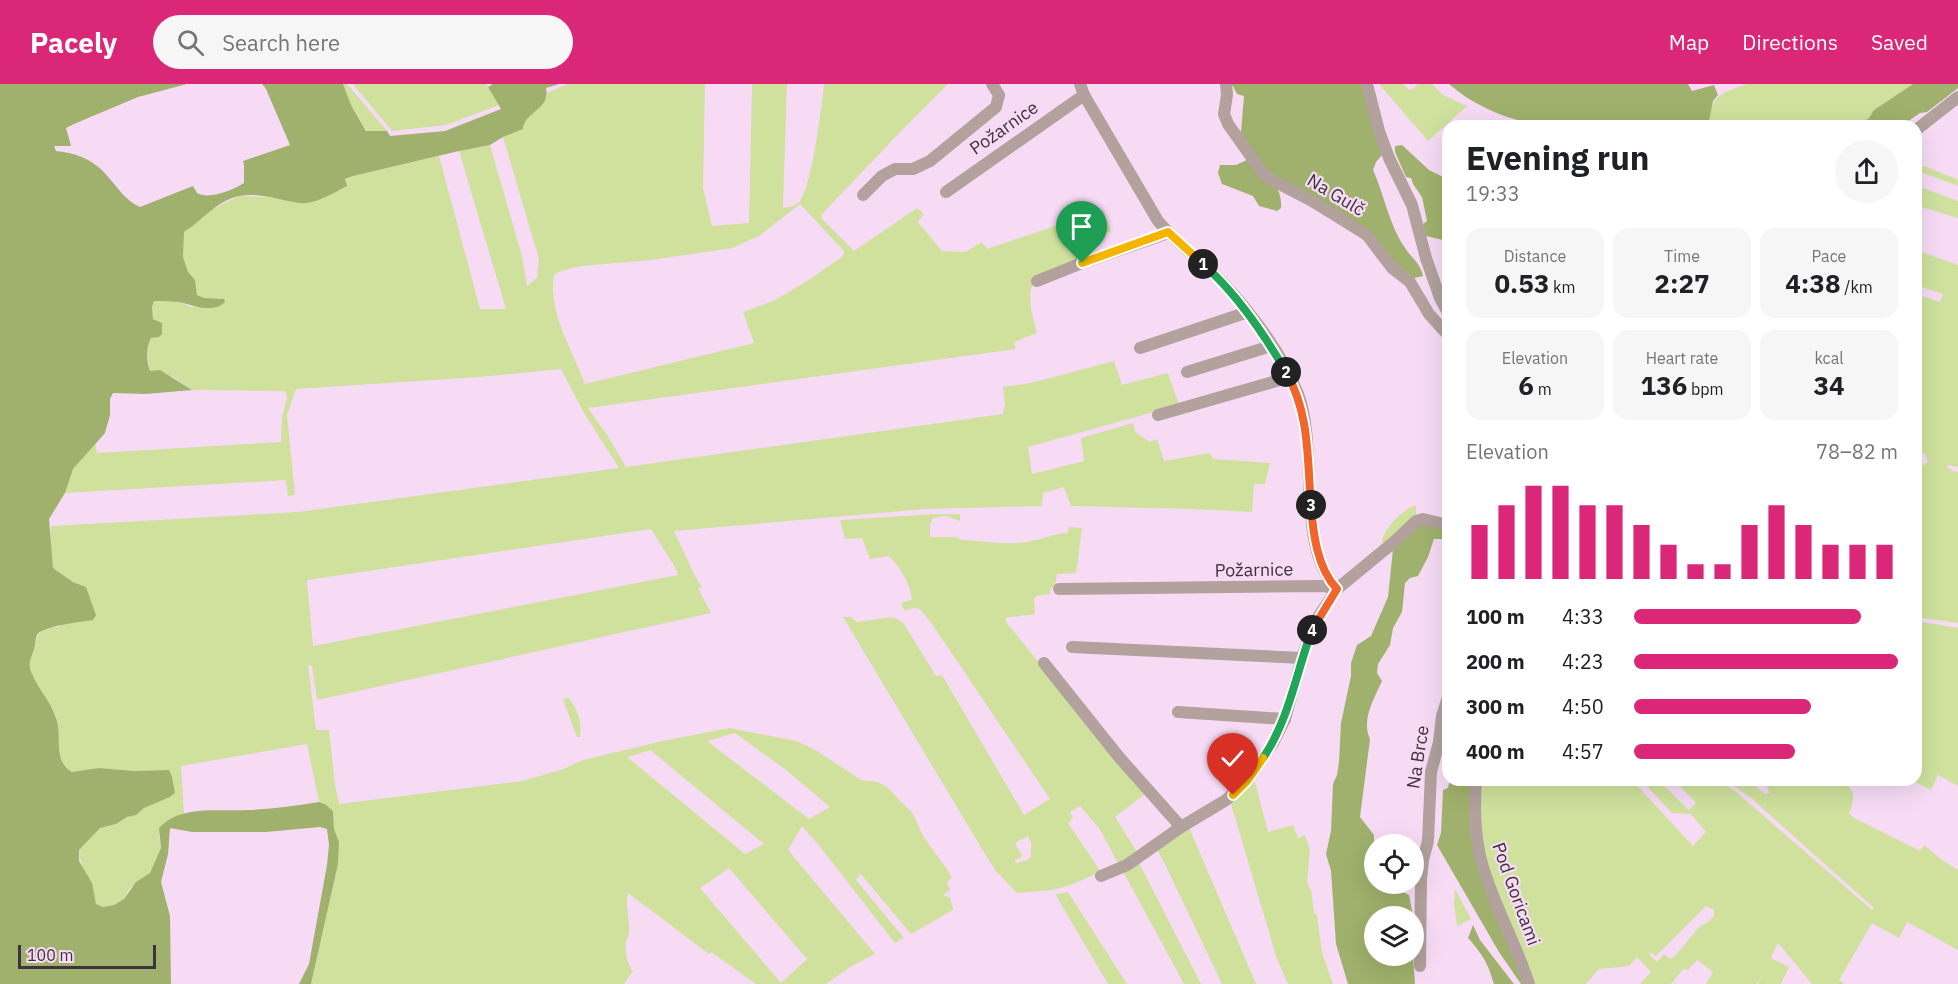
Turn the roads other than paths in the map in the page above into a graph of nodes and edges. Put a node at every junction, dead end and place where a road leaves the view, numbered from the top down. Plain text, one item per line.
1 (992, 84) edge
2 (1226, 84) edge
3 (1367, 84) edge
4 (1082, 89) edge
5 (1957, 100) edge
6 (1922, 126) edge
7 (946, 192) dead end
8 (863, 195) dead end
9 (1168, 232) junction
10 (1037, 281) dead end
11 (1442, 302) edge
12 (1248, 312) junction
13 (1442, 329) edge
14 (1271, 346) junction
15 (1140, 348) dead end
16 (1187, 372) dead end
17 (1290, 377) junction
18 (1158, 415) dead end
19 (1442, 524) edge
20 (1337, 589) junction
21 (1059, 590) dead end
22 (1072, 647) dead end
23 (1302, 658) junction
24 (1044, 663) dead end
25 (1178, 712) dead end
26 (1442, 716) edge
27 (1285, 718) junction
28 (1476, 786) edge
29 (1181, 827) junction
30 (1101, 876) dead end
31 (1421, 906) edge
32 (1529, 984) edge

1 - 8 street, Požarnice
2 - 13 street, Na Gulč
3 - 11 street
4 - 7 street, Požarnice
4 - 9 street, Požarnice
5 - 6 street
9 - 10 street
9 - 12 street, Požarnice
12 - 14 street, Požarnice
12 - 15 street
14 - 16 street
14 - 17 street, Požarnice
17 - 18 street
17 - 20 street, Požarnice
19 - 20 street
20 - 21 street, Požarnice
20 - 23 street
22 - 23 street
23 - 27 street
24 - 29 street
25 - 27 street
26 - 31 street, Na Brce
27 - 29 street
28 - 32 street, Pod Goricami
29 - 30 street

